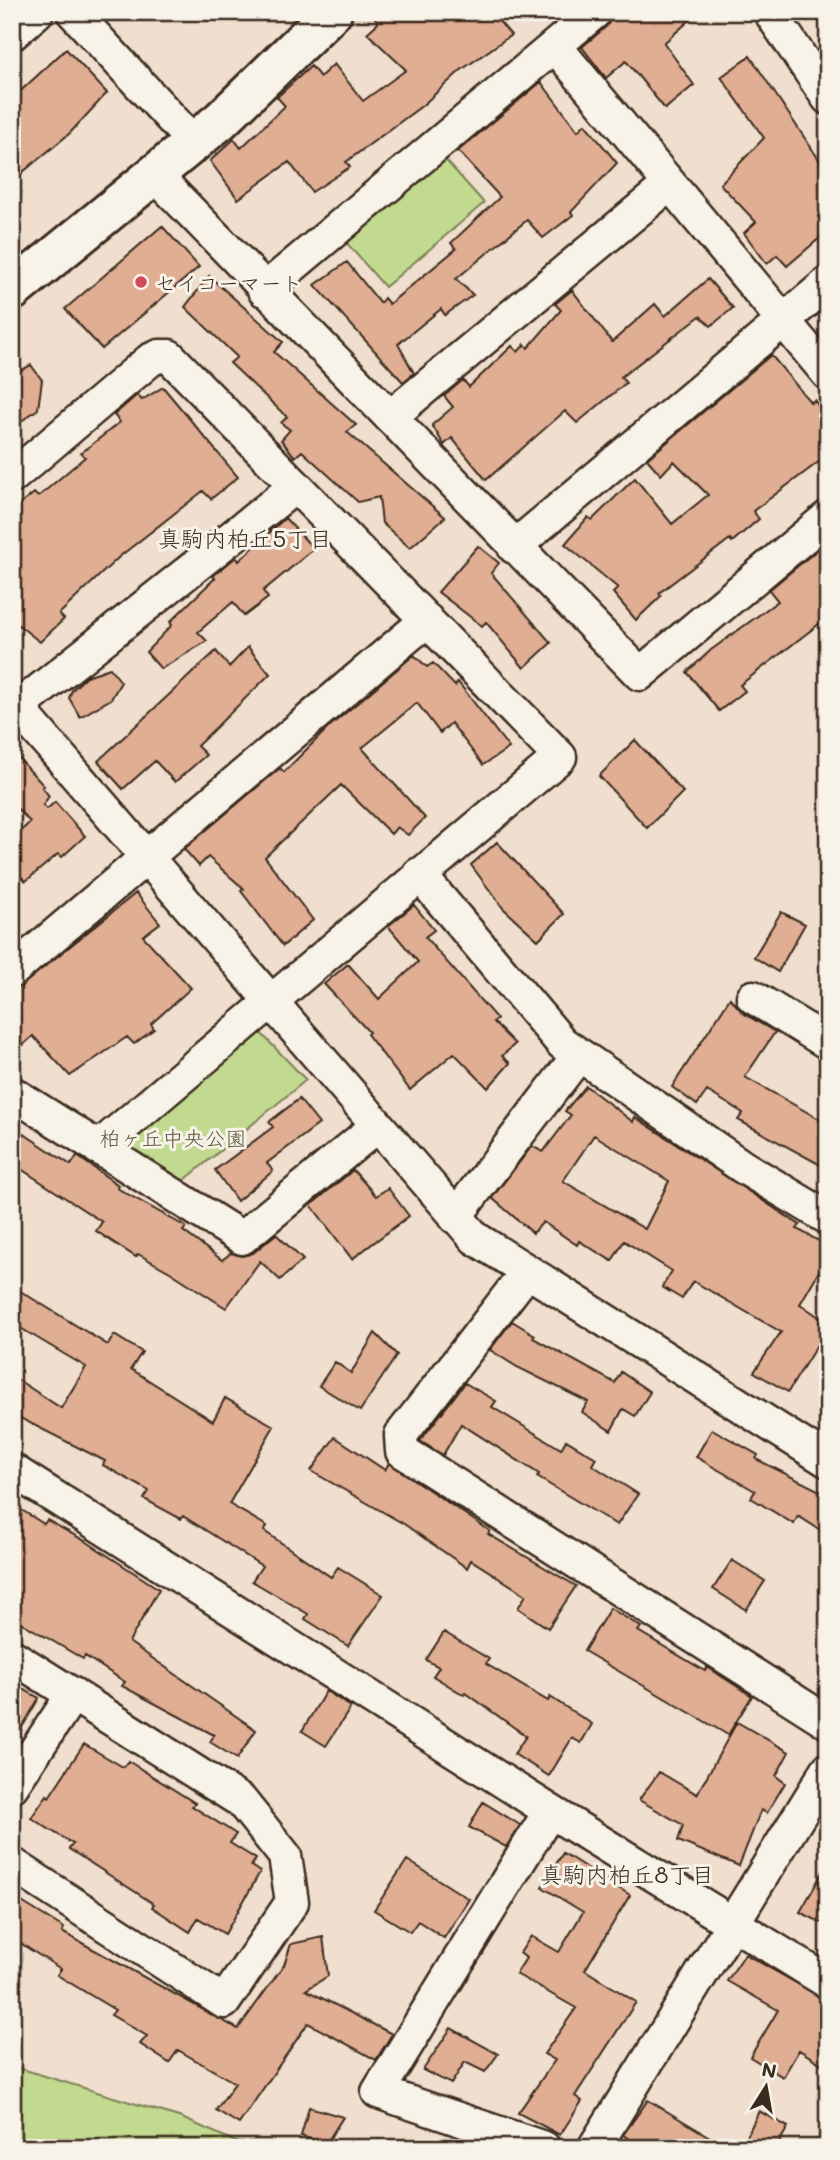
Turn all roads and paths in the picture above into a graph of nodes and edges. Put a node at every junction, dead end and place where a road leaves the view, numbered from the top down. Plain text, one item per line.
1 (37, 12) edge
2 (73, 12) edge
3 (595, 12) edge
4 (770, 12) edge
5 (323, 15) edge
6 (12, 34) edge
7 (555, 46) junction
8 (828, 98) edge
9 (194, 144) junction
10 (155, 175) junction
11 (670, 184) junction
12 (828, 283) edge
13 (264, 290) junction
14 (12, 291) edge
15 (784, 320) junction
16 (828, 374) edge
17 (390, 417) junction
18 (12, 477) edge
19 (296, 486) junction
20 (828, 517) edge
21 (514, 547) junction
22 (427, 620) junction
23 (14, 707) edge
24 (148, 856) junction
25 (419, 874) junction
26 (12, 971) edge
27 (753, 997) dead end
28 (271, 1000) junction
29 (828, 1044) edge
30 (578, 1056) junction
31 (12, 1093) edge
32 (377, 1126) junction
33 (98, 1148) junction
34 (455, 1217) junction
35 (828, 1218) edge
36 (527, 1272) junction
37 (828, 1461) edge
38 (12, 1470) edge
39 (12, 1656) edge
40 (73, 1694) junction
41 (828, 1722) edge
42 (828, 1769) edge
43 (12, 1786) edge
44 (550, 1811) junction
45 (12, 1864) edge
46 (732, 1921) junction
47 (828, 1982) edge
48 (544, 2148) edge
49 (594, 2148) edge

1 - 6 street
2 - 9 street
3 - 7 street
4 - 8 street
5 - 9 street
7 - 11 street
7 - 13 street
9 - 10 street
10 - 13 street
10 - 14 street
11 - 15 street
11 - 17 street
12 - 15 street
13 - 17 street
15 - 16 street
15 - 21 street
17 - 21 street
18 - 19 street
19 - 22 street
19 - 23 street
20 - 21 street
22 - 24 street
22 - 25 street
23 - 24 street
24 - 26 street
24 - 28 street
25 - 28 street
25 - 30 street
27 - 29 street
28 - 32 street
28 - 33 street
30 - 34 street
30 - 35 street
31 - 33 street
32 - 33 street
32 - 34 street
34 - 36 street
36 - 37 street
36 - 41 street
38 - 44 street
39 - 40 street
40 - 43 street
40 - 45 street
42 - 46 street
44 - 46 street
44 - 48 street
46 - 47 street
46 - 49 street

